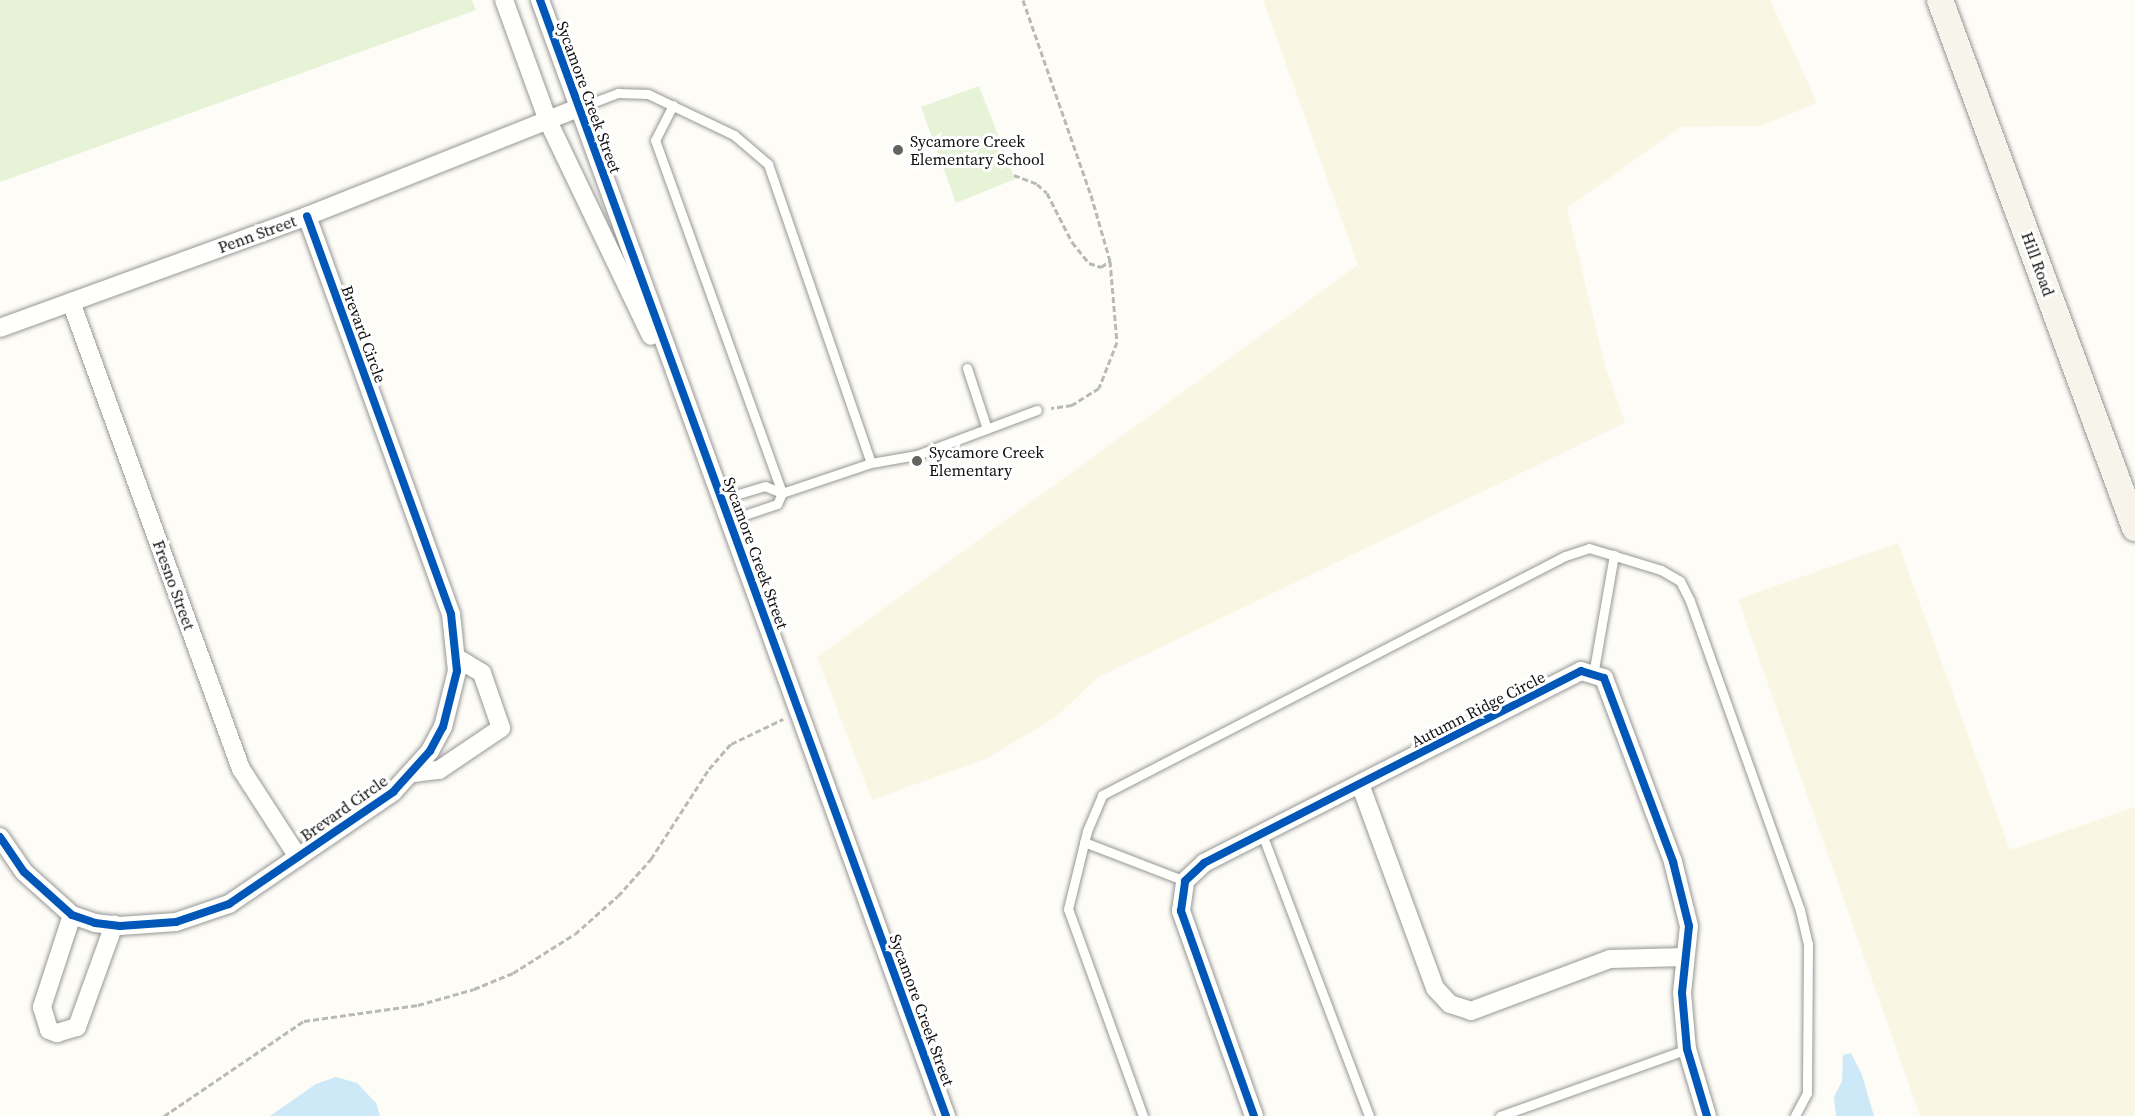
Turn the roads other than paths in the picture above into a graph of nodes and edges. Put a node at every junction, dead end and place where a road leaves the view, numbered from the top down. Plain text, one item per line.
1 (504, 0) edge
2 (540, 0) edge
3 (1940, 0) edge
4 (673, 105) junction
5 (578, 108) junction
6 (548, 121) junction
7 (307, 216) junction
8 (71, 302) junction
9 (0, 328) edge
10 (967, 368) dead end
11 (1037, 411) road end
12 (987, 429) junction
13 (699, 435) junction
14 (871, 463) junction
15 (782, 493) junction
16 (722, 499) junction
17 (730, 520) junction
18 (2135, 528) edge
19 (1614, 555) junction
20 (457, 658) junction
21 (1593, 675) junction
22 (413, 773) junction
23 (1360, 784) junction
24 (1262, 834) junction
25 (0, 837) edge
26 (1084, 842) junction
27 (298, 857) junction
28 (1185, 881) junction
29 (72, 915) junction
30 (114, 925) junction
31 (1685, 957) junction
32 (1687, 1049) junction
33 (946, 1116) edge
34 (1143, 1116) edge
35 (1254, 1116) edge
36 (1369, 1116) edge
37 (1500, 1116) edge
38 (1707, 1116) edge
39 (1795, 1116) edge

1 - 6 street, Sycamore Creek Street
2 - 5 street, Sycamore Creek Street
3 - 18 main road, Hill Road
4 - 5 lane
4 - 14 lane
4 - 15 lane
5 - 6 street, Penn Street
5 - 13 street, Sycamore Creek Street
6 - 7 street, Penn Street
6 - 13 street, Sycamore Creek Street
7 - 8 street, Penn Street
7 - 20 street, Brevard Circle
8 - 9 street, Penn Street
8 - 27 street, Fresno Street
10 - 12 lane
11 - 12 lane
12 - 14 lane
13 - 16 street, Sycamore Creek Street
14 - 15 lane
15 - 16 lane
15 - 17 lane
16 - 17 street, Sycamore Creek Street
17 - 33 street, Sycamore Creek Street
19 - 21 lane
19 - 26 lane
19 - 39 lane
20 - 22 street, Brevard Circle
20 - 22 street
21 - 23 street, Autumn Ridge Circle
21 - 31 street
22 - 27 street, Brevard Circle
23 - 24 street, Autumn Ridge Circle
23 - 31 street
24 - 28 street, Autumn Ridge Circle
24 - 36 lane
25 - 29 street, Brevard Circle
26 - 28 lane
26 - 34 lane
27 - 30 street, Brevard Circle
28 - 35 street
29 - 30 street, Brevard Circle
29 - 30 street
31 - 32 street
32 - 37 lane
32 - 38 street

